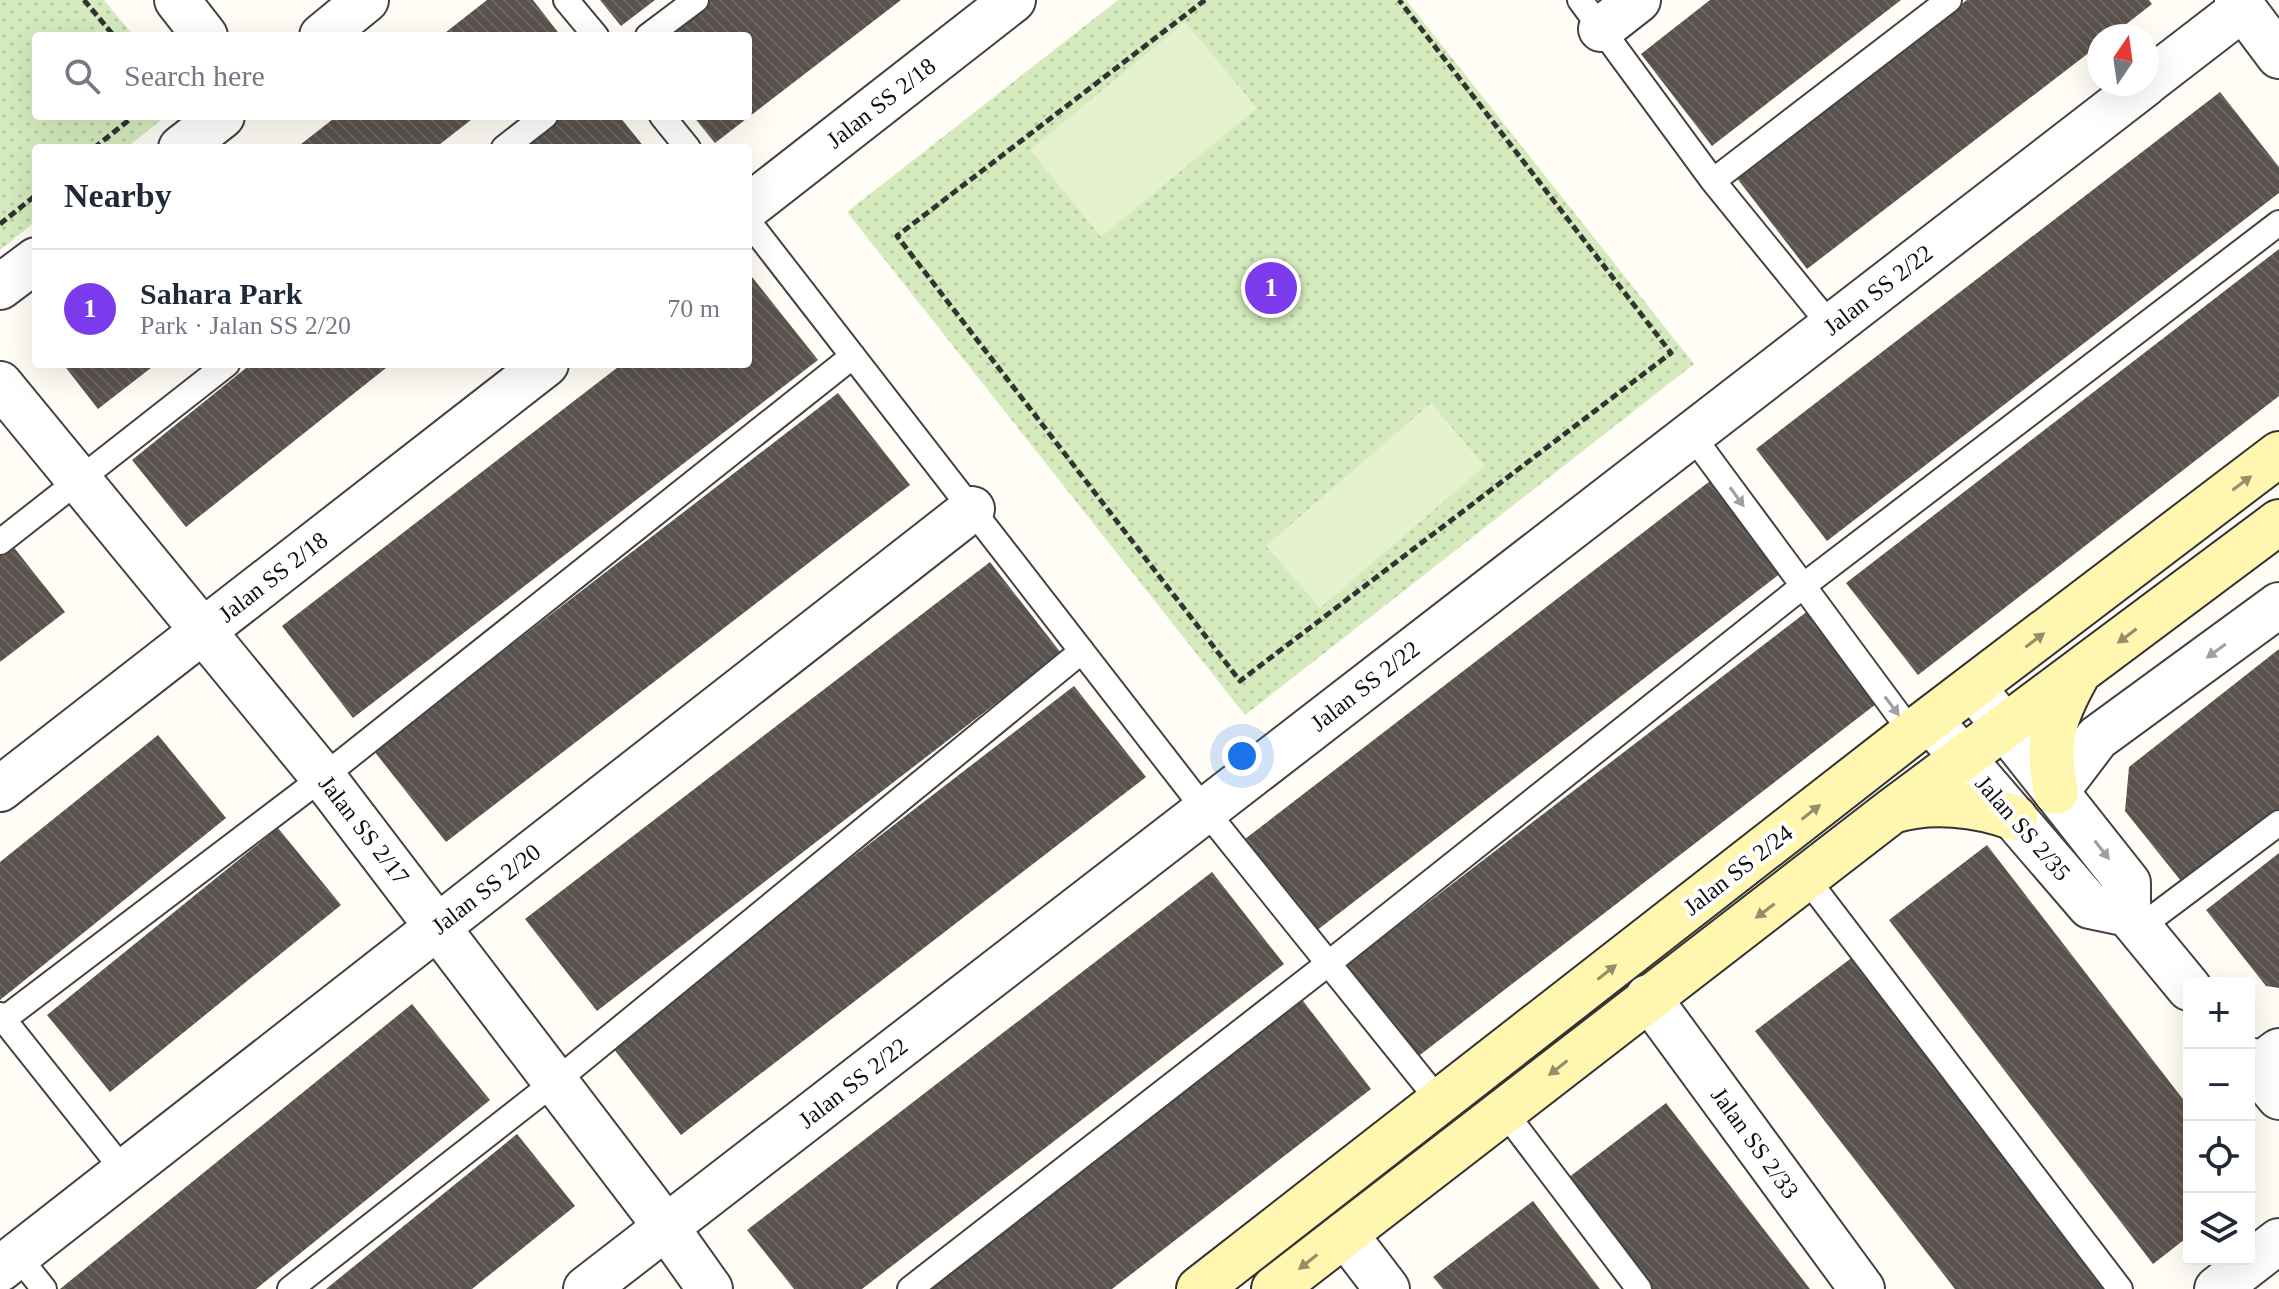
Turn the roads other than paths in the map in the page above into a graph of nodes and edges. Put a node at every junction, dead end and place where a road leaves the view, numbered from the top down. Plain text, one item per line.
1 (177, 0) edge
2 (366, 0) edge
3 (566, 0) edge
4 (696, 0) edge
5 (1013, 0) edge
6 (1638, 0) edge
7 (1949, 0) edge
8 (2240, 4) edge
9 (1591, 14) edge
10 (202, 32) edge
11 (327, 32) edge
12 (593, 32) edge
13 (653, 32) edge
14 (2279, 56) edge
15 (2159, 72) edge
16 (2129, 96) edge
17 (217, 120) edge
18 (540, 120) edge
19 (665, 120) edge
20 (186, 144) edge
21 (509, 144) edge
22 (685, 144) edge
23 (1713, 181) junction
24 (752, 204) edge
25 (2279, 223) edge
26 (752, 226) edge
27 (32, 263) edge
28 (0, 287) edge
29 (1831, 326) junction
30 (853, 356) junction
31 (222, 368) edge
32 (541, 368) edge
33 (0, 384) edge
34 (1691, 434) junction
35 (2279, 454) edge
36 (80, 479) junction
37 (972, 509) junction
38 (2279, 522) edge
39 (0, 542) edge
40 (1803, 586) junction
41 (2279, 605) edge
42 (205, 630) junction
43 (1082, 651) junction
44 (2080, 671) junction
45 (1973, 687) junction
46 (1921, 726) junction
47 (2004, 728) junction
48 (1963, 758) junction
49 (323, 777) junction
50 (0, 789) edge
51 (2056, 792) junction
52 (1205, 810) junction
53 (1892, 811) junction
54 (2015, 818) junction
55 (2279, 823) edge
56 (1807, 879) junction
57 (2134, 921) junction
58 (439, 925) junction
59 (1329, 963) junction
60 (2183, 981) edge
61 (1648, 997) junction
62 (2, 1017) edge
63 (556, 1081) junction
64 (1440, 1102) junction
65 (1503, 1110) junction
66 (124, 1171) junction
67 (666, 1227) junction
68 (1345, 1234) junction
69 (2279, 1241) edge
70 (9, 1262) edge
71 (44, 1289) edge
72 (290, 1289) edge
73 (586, 1289) edge
74 (710, 1289) edge
75 (910, 1289) edge
76 (1199, 1289) edge
77 (1274, 1289) edge
78 (1387, 1289) edge
79 (1639, 1289) edge
80 (1862, 1289) edge
81 (2120, 1289) edge
82 (2217, 1289) edge

1 - 10 street
2 - 11 street
3 - 12 lane
4 - 13 lane
5 - 24 street, Jalan SS 2/18
6 - 9 street
7 - 23 lane
8 - 14 street
8 - 15 street, Jalan SS 2/22
9 - 23 lane
16 - 29 street, Jalan SS 2/22
17 - 20 street
18 - 21 lane
19 - 22 lane
23 - 29 lane
25 - 40 lane
26 - 30 lane
27 - 28 street
29 - 34 street, Jalan SS 2/22
30 - 37 lane
30 - 49 lane
31 - 36 lane
32 - 42 street, Jalan SS 2/18
33 - 36 street, Jalan SS 2/17
34 -> 40 lane
34 - 52 street, Jalan SS 2/22
45 -> 35 main road, Jalan SS 2/24
36 - 39 lane
36 - 42 street, Jalan SS 2/17
37 - 43 lane
37 - 58 street, Jalan SS 2/20
38 -> 44 main road, Jalan SS 2/24
40 -> 46 lane
40 - 59 lane
41 -> 51 street
42 - 49 street, Jalan SS 2/17
42 - 50 street, Jalan SS 2/18
43 - 52 lane
43 - 63 lane
44 - 47 main road, Jalan SS 2/24
44 - 51 main road
45 - 46 main road, Jalan SS 2/24
45 - 47 street, Jalan SS 2/35
46 - 48 street, Jalan SS 2/35
64 -> 46 main road, Jalan SS 2/24
47 - 48 main road, Jalan SS 2/24
47 - 51 street, Jalan SS 2/35
48 - 53 main road, Jalan SS 2/24
48 - 54 street, Jalan SS 2/35
49 - 58 street, Jalan SS 2/17
49 - 62 lane
51 -> 57 street, Jalan SS 2/35
52 - 59 lane
52 - 67 street, Jalan SS 2/22
53 - 54 main road
53 - 56 main road, Jalan SS 2/24
54 - 57 street, Jalan SS 2/35
55 - 57 lane
56 -> 61 main road, Jalan SS 2/24
56 - 81 lane
57 - 60 street
58 - 63 street, Jalan SS 2/17
58 - 66 street, Jalan SS 2/20
59 - 64 lane
59 - 75 lane
61 -> 65 main road, Jalan SS 2/24
61 - 80 street, Jalan SS 2/33
62 - 66 lane
63 - 67 street, Jalan SS 2/17
63 - 72 lane
64 - 76 main road, Jalan SS 2/24
65 - 68 main road, Jalan SS 2/24
65 - 79 lane
66 - 70 street, Jalan SS 2/20
67 - 73 street, Jalan SS 2/22
67 - 74 street, Jalan SS 2/17
68 -> 77 main road, Jalan SS 2/24
68 - 78 street
69 - 82 street
70 - 71 lane

